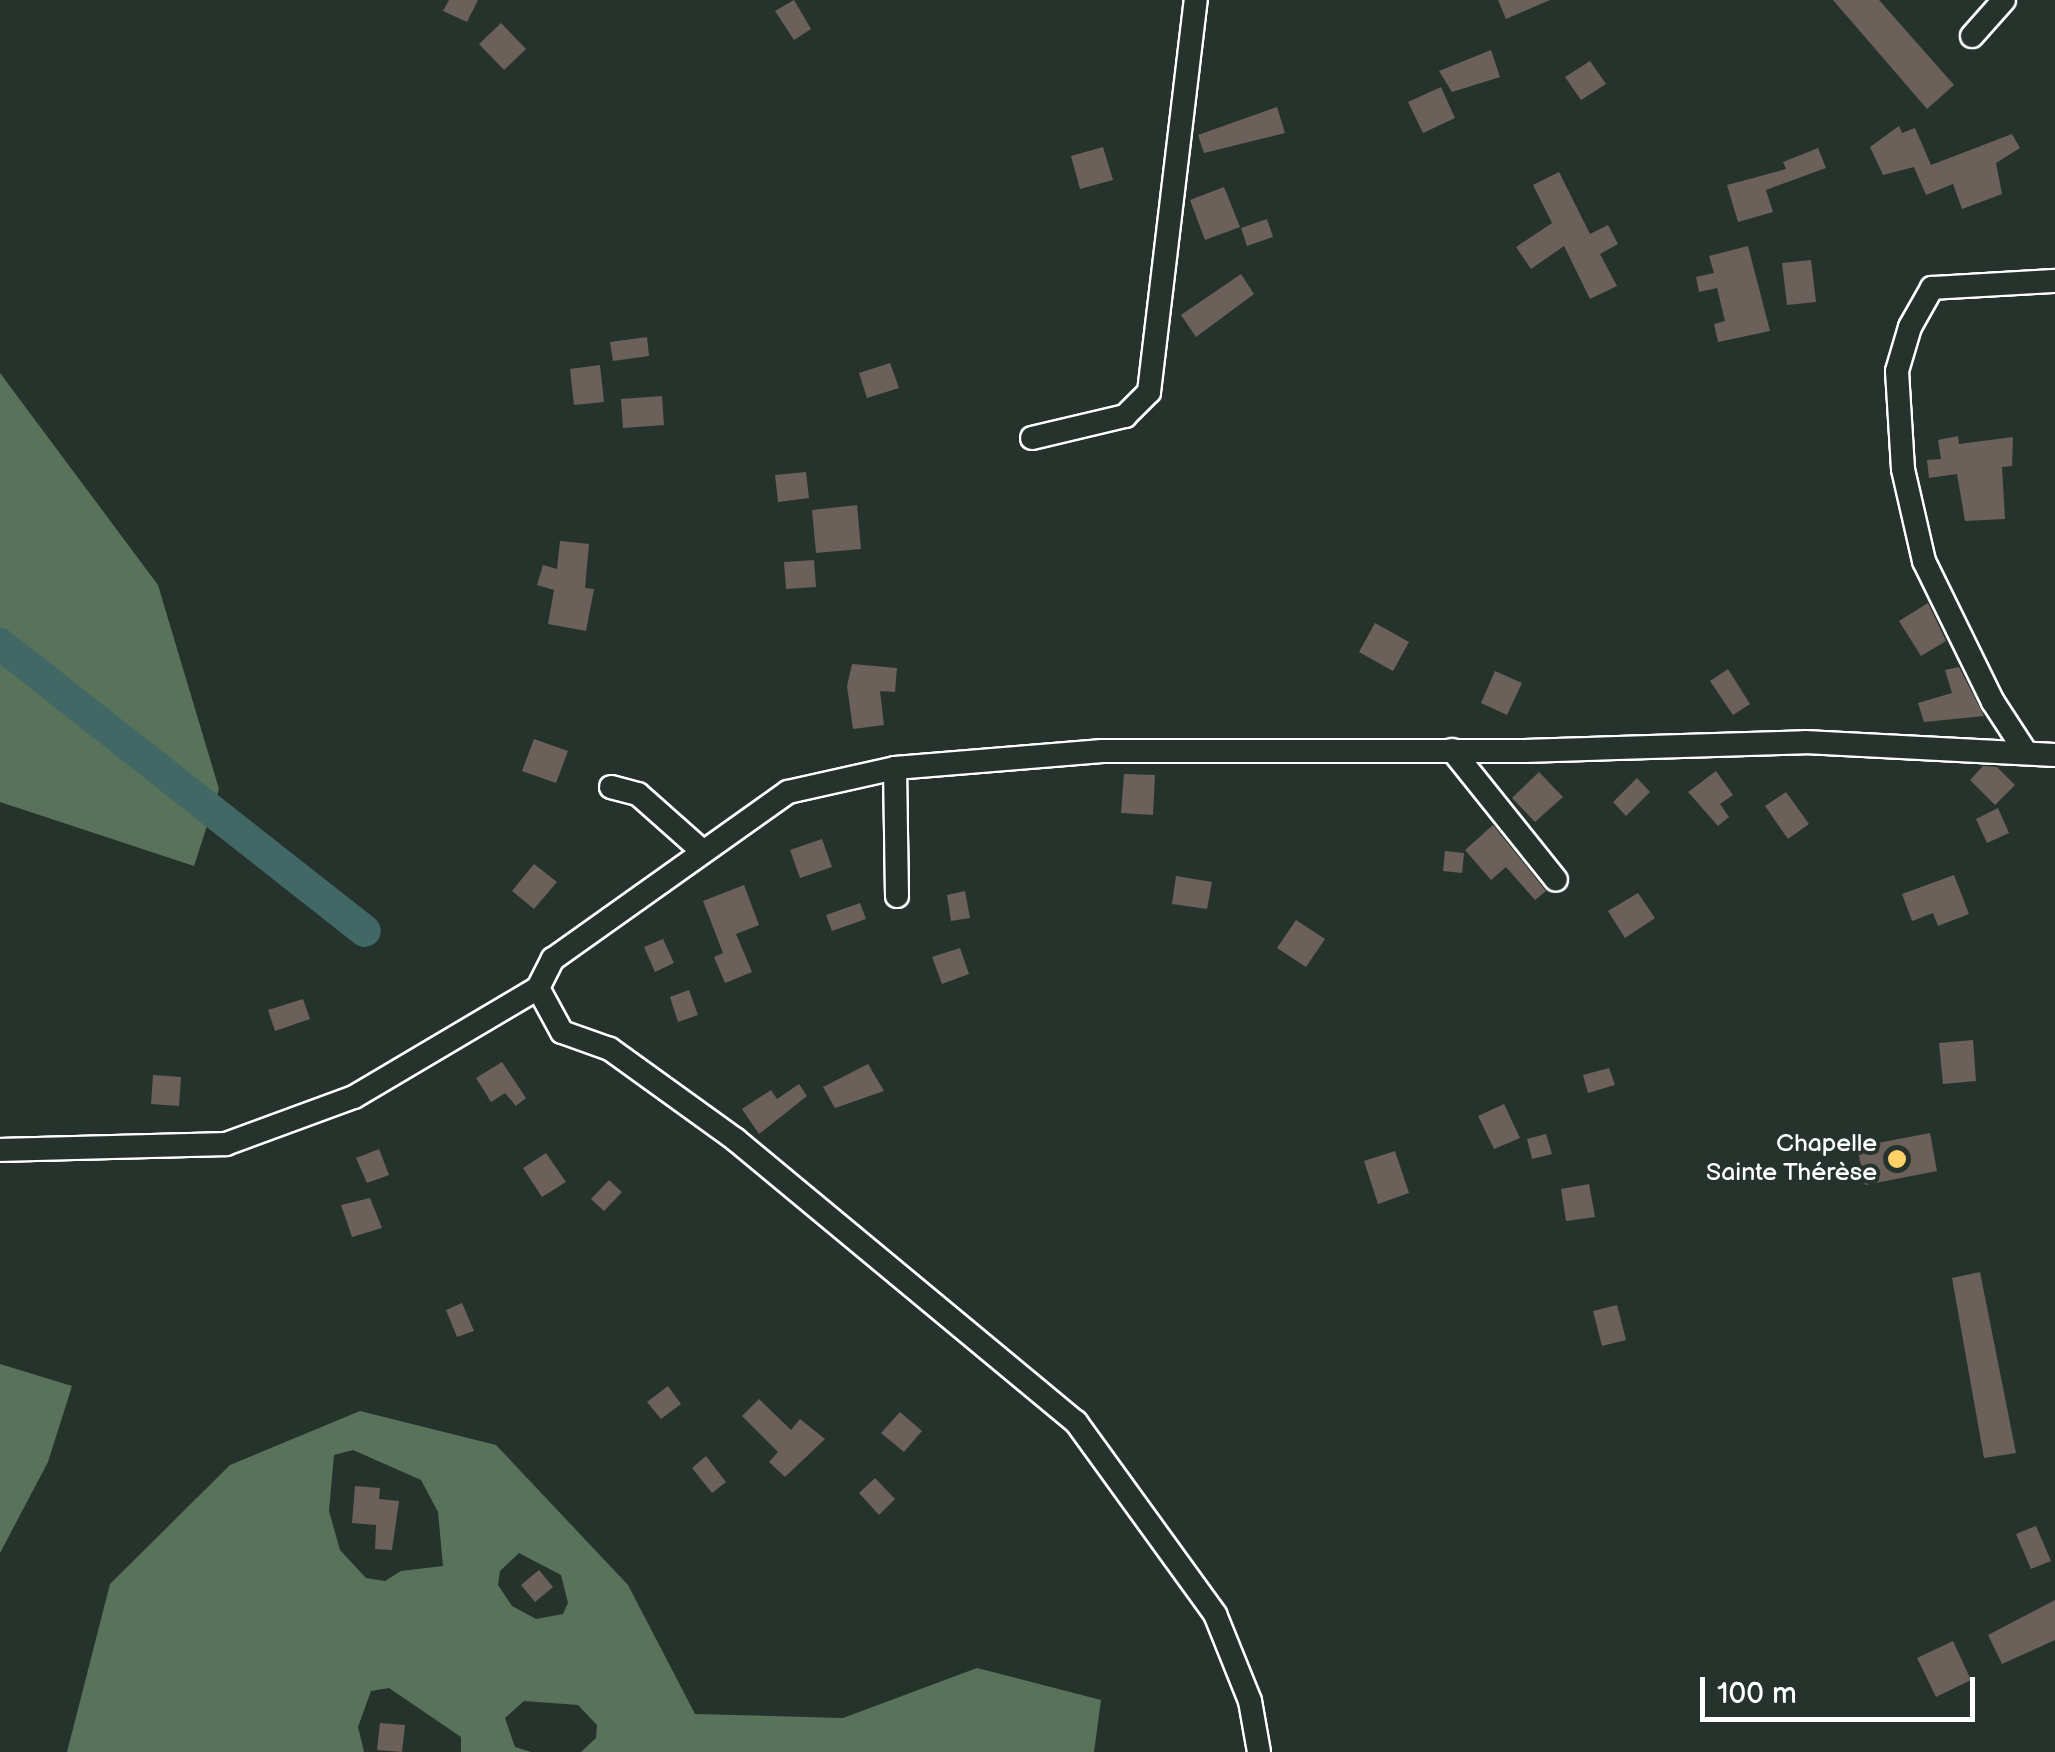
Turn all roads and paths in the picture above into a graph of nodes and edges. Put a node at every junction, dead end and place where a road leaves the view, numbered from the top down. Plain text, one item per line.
1 (1196, 0) edge
2 (2004, 0) edge
3 (1972, 36) dead end
4 (2055, 281) edge
5 (1032, 438) dead end
6 (1452, 750) junction
7 (2025, 751) junction
8 (2055, 755) edge
9 (895, 768) junction
10 (611, 787) dead end
11 (701, 850) junction
12 (1556, 880) dead end
13 (897, 896) dead end
14 (538, 988) junction
15 (0, 1150) edge
16 (1259, 1752) edge

1 - 5 street
2 - 3 street
4 - 7 street
6 - 7 street
6 - 9 street
6 - 12 street
7 - 8 street
9 - 11 street
9 - 13 street
10 - 11 street
11 - 14 street
14 - 15 street
14 - 16 street

